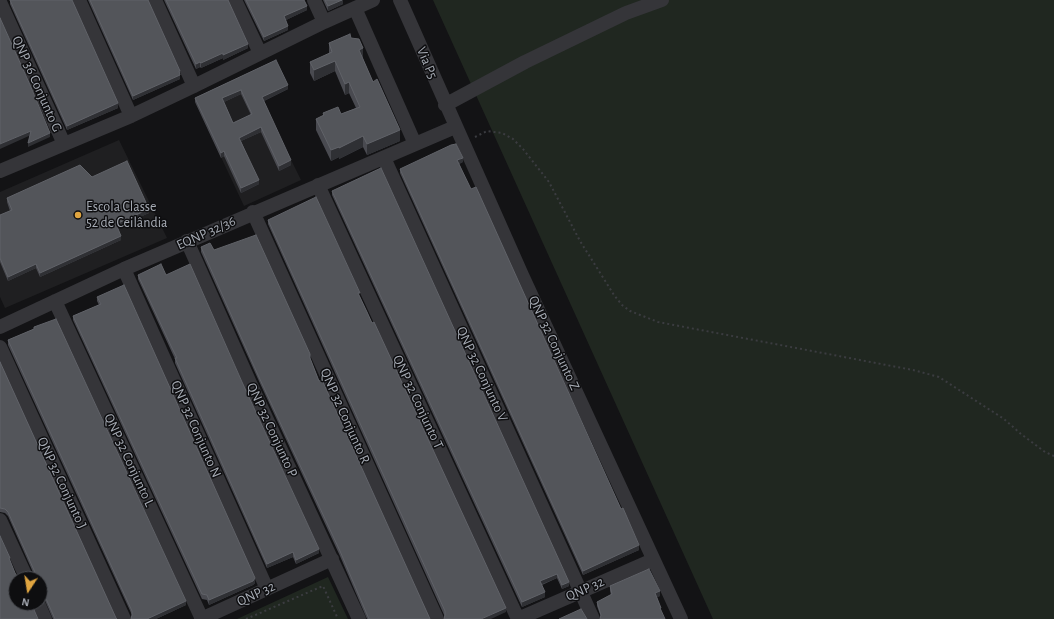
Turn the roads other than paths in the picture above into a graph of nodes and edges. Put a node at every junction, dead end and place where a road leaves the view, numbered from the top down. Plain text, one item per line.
1 (79, 0) edge
2 (155, 0) edge
3 (235, 0) edge
4 (314, 0) edge
5 (373, 0) edge
6 (400, 0) edge
7 (662, 0) edge
8 (0, 2) edge
9 (355, 8) junction
10 (324, 22) junction
11 (260, 53) junction
12 (194, 86) junction
13 (445, 105) junction
14 (131, 116) junction
15 (455, 126) junction
16 (64, 144) junction
17 (415, 144) junction
18 (384, 158) junction
19 (0, 170) edge
20 (318, 185) junction
21 (253, 212) junction
22 (187, 241) junction
23 (124, 268) junction
24 (55, 301) junction
25 (0, 327) edge
26 (0, 347) edge
27 (0, 520) edge
28 (332, 559) junction
29 (653, 560) junction
30 (23, 571) edge
31 (267, 589) junction
32 (581, 591) junction
33 (124, 619) edge
34 (202, 619) edge
35 (358, 619) edge
36 (437, 619) edge
37 (518, 619) edge
38 (593, 619) edge
39 (681, 619) edge

1 - 14 street
2 - 12 street
3 - 11 street
4 - 10 street
5 - 9 street
6 - 13 street, Via P5
7 - 13 street
8 - 16 street, QNP 36 Conjunto G
9 - 10 street
9 - 17 street
10 - 11 street
11 - 12 street
12 - 14 street
13 - 15 street, Via P5
14 - 16 street
15 - 17 street, EQNP 32/36
15 - 29 street, QNP 32 Conjunto Z
16 - 19 street
17 - 18 street, EQNP 32/36
18 - 20 street, EQNP 32/36
18 - 32 street, QNP 32 Conjunto V
20 - 21 street, EQNP 32/36
20 - 37 street, QNP 32 Conjunto T
21 - 22 street, EQNP 32/36
21 - 36 street, QNP 32 Conjunto R
22 - 23 street, EQNP 32/36
22 - 28 street, QNP 32 Conjunto P
23 - 24 street, EQNP 32/36
23 - 31 street, QNP 32 Conjunto N
24 - 25 street, EQNP 32/36
24 - 34 street, QNP 32 Conjunto L
26 - 33 street, QNP 32 Conjunto J
27 - 30 street
28 - 31 street, QNP 32
28 - 35 street, QNP 32 Conjunto P
29 - 32 street, QNP 32
29 - 39 street, QNP 32 Conjunto Z
31 - 34 street, QNP 32
32 - 37 street, QNP 32
32 - 38 street, QNP 32 Conjunto V

